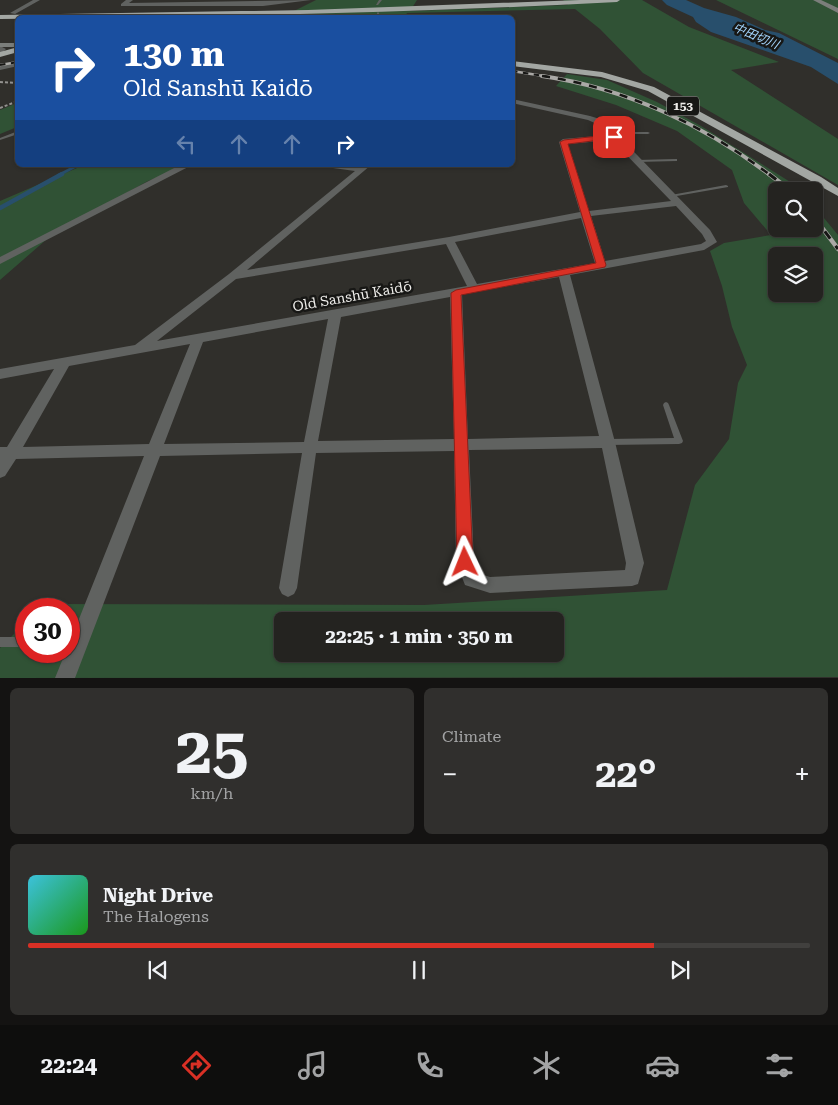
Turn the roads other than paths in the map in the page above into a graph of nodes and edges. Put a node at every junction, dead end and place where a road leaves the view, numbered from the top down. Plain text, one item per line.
1 (37, 0) edge
2 (130, 0) edge
3 (308, 0) edge
4 (382, 0) edge
5 (617, 0) edge
6 (816, 0) edge
7 (377, 4) dead end
8 (262, 5) junction
9 (491, 6) junction
10 (838, 11) edge
11 (0, 13) edge
12 (13, 13) junction
13 (257, 15) edge
14 (266, 15) edge
15 (0, 17) edge
16 (15, 17) edge
17 (0, 46) edge
18 (15, 47) edge
19 (15, 48) edge
20 (0, 54) edge
21 (515, 63) edge
22 (15, 65) edge
23 (0, 68) edge
24 (515, 102) edge
25 (15, 133) edge
26 (648, 133) dead end
27 (613, 135) junction
28 (0, 139) edge
29 (676, 160) dead end
30 (637, 161) junction
31 (183, 167) edge
32 (365, 167) edge
33 (726, 186) dead end
34 (838, 194) edge
35 (674, 200) junction
36 (586, 214) junction
37 (448, 240) junction
38 (0, 261) edge
39 (601, 265) junction
40 (564, 274) junction
41 (232, 276) junction
42 (474, 289) junction
43 (456, 293) junction
44 (335, 314) junction
45 (198, 339) junction
46 (138, 349) junction
47 (64, 363) junction
48 (0, 374) edge
49 (666, 405) dead end
50 (608, 442) junction
51 (461, 446) junction
52 (310, 447) junction
53 (155, 451) junction
54 (6, 453) edge
55 (0, 472) edge
56 (288, 588) dead end
57 (80, 627) edge
58 (0, 642) edge
59 (15, 642) edge
60 (69, 663) edge
61 (65, 678) edge

1 - 12 street
2 - 8 street
3 - 8 street
4 - 7 lane
5 - 9 highway
6 - 10 street
8 - 13 street
9 - 12 highway
9 - 14 highway
11 - 12 highway
15 - 16 highway
17 - 18 street
17 - 20 street
19 - 20 highway
21 - 34 highway, 153
22 - 23 street
24 - 27 street
25 - 28 lane
26 - 27 lane
27 - 30 street
27 - 36 street
29 - 30 lane
30 - 35 street
31 - 38 street
32 - 41 street
33 - 35 lane
35 - 36 street
35 - 39 street, Old Sanshū Kaidō
36 - 37 street
36 - 39 street
37 - 41 street
37 - 42 street
39 - 40 street, Old Sanshū Kaidō
40 - 42 street, Old Sanshū Kaidō
40 - 50 street
41 - 46 street
42 - 43 street, Old Sanshū Kaidō
43 - 44 street, Old Sanshū Kaidō
43 - 51 street
44 - 45 street, Old Sanshū Kaidō
44 - 52 street
45 - 46 street, Old Sanshū Kaidō
45 - 53 street
46 - 47 street, Old Sanshū Kaidō
47 - 48 street, Old Sanshū Kaidō
47 - 54 street
49 - 50 lane
50 - 51 street
50 - 51 street
51 - 52 street
52 - 53 street
52 - 56 street
53 - 54 street
53 - 57 street
54 - 55 street
58 - 59 lane
60 - 61 street

